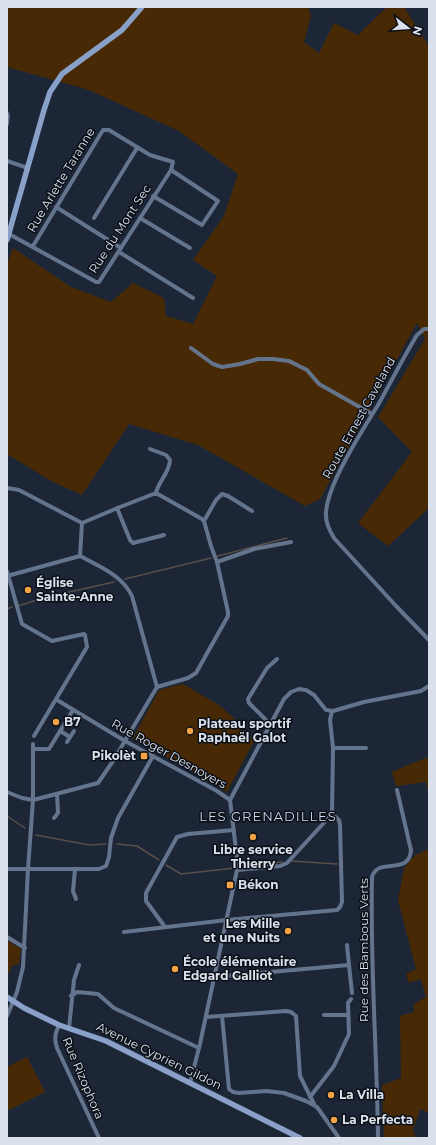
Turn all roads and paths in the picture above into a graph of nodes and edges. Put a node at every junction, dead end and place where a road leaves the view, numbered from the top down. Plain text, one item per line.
1 (142, 7) edge
2 (7, 113) edge
3 (7, 124) edge
4 (137, 148) junction
5 (7, 161) edge
6 (173, 162) joint
7 (28, 168) junction
8 (171, 170) junction
9 (153, 196) junction
10 (56, 207) junction
11 (94, 218) dead end
12 (140, 218) junction
13 (9, 234) junction
14 (7, 240) edge
15 (33, 246) junction
16 (190, 248) dead end
17 (120, 250) junction
18 (193, 298) dead end
19 (429, 328) edge
20 (191, 348) dead end
21 (372, 414) junction
22 (150, 449) dead end
23 (7, 488) edge
24 (156, 493) junction
25 (117, 508) junction
26 (252, 511) dead end
27 (204, 521) junction
28 (82, 523) junction
29 (164, 535) dead end
30 (291, 542) dead end
31 (80, 556) junction
32 (217, 562) junction
33 (7, 571) edge
34 (8, 576) edge
35 (429, 640) edge
36 (277, 658) dead end
37 (157, 686) junction
38 (429, 686) edge
39 (57, 700) junction
40 (73, 710) junction
41 (332, 711) junction
42 (270, 724) junction
43 (60, 731) junction
44 (74, 731) dead end
45 (34, 736) dead end
46 (70, 737) junction
47 (125, 741) junction
48 (67, 742) dead end
49 (33, 744) dead end
50 (333, 748) junction
51 (366, 748) dead end
52 (34, 749) junction
53 (153, 756) junction
54 (396, 790) dead end
55 (7, 792) edge
56 (57, 794) junction
57 (33, 800) junction
58 (230, 800) junction
59 (332, 814) junction
60 (54, 818) dead end
61 (234, 830) junction
62 (7, 869) edge
63 (28, 869) junction
64 (75, 869) junction
65 (237, 870) junction
66 (76, 900) dead end
67 (227, 920) junction
68 (166, 927) junction
69 (124, 932) dead end
70 (7, 937) edge
71 (347, 945) dead end
72 (24, 948) junction
73 (79, 965) dead end
74 (349, 965) junction
75 (214, 977) junction
76 (352, 993) dead end
77 (72, 996) junction
78 (7, 997) edge
79 (351, 999) dead end
80 (13, 1001) junction
81 (324, 1015) dead end
82 (348, 1015) junction
83 (7, 1016) edge
84 (222, 1016) junction
85 (206, 1017) junction
86 (59, 1024) junction
87 (69, 1028) junction
88 (199, 1048) junction
89 (190, 1083) junction
90 (310, 1098) junction
91 (314, 1104) junction
92 (99, 1138) edge
93 (300, 1138) edge
94 (339, 1138) edge
95 (378, 1138) edge

1 - 7 street
2 - 3 street
4 - 6 street, Rue Arlette Taranne
4 - 10 street, Rue Arlette Taranne
4 - 11 street
5 - 7 street
6 - 8 street, Rue du Mont Sec
7 - 13 street
8 - 9 street, Rue du Mont Sec
8 - 9 street
9 - 12 street, Rue du Mont Sec
10 - 15 street, Rue Arlette Taranne
10 - 17 street
12 - 16 street
12 - 17 street, Rue du Mont Sec
13 - 14 street
13 - 15 street, Rue du Mont Sec
15 - 17 street, Rue du Mont Sec
17 - 18 street
19 - 21 street, Route Ernest Caveland
20 - 21 street
21 - 35 street, Route Ernest Caveland
22 - 24 street
23 - 28 street
24 - 25 street
24 - 27 street
25 - 28 street
25 - 29 street
26 - 27 street
27 - 32 street
28 - 31 street
30 - 32 street
31 - 34 street
31 - 37 street
32 - 37 street
33 - 34 street
34 - 39 street
36 - 42 street
37 - 47 street
38 - 41 street
39 - 40 street, Rue Roger Desnoyers
39 - 45 street
40 - 43 street
40 - 47 street, Rue Roger Desnoyers
41 - 42 street
41 - 50 street
42 - 58 street
43 - 46 street
43 - 52 street
44 - 46 street
46 - 48 street
47 - 53 street, Rue Roger Desnoyers
47 - 56 street
49 - 52 street
50 - 51 street
50 - 59 street
52 - 57 street
53 - 58 street, Rue Roger Desnoyers
53 - 64 street
54 - 95 street, Rue des Bambous Verts
55 - 57 street
56 - 57 street
56 - 60 street
57 - 63 street
58 - 61 street, Rue Roger Desnoyers
59 - 65 street
59 - 67 street
61 - 65 street, Rue Roger Desnoyers
61 - 68 street
62 - 63 street
63 - 64 street
63 - 72 street
64 - 66 street
65 - 67 street, Rue Roger Desnoyers
67 - 68 street
67 - 75 street, Rue Roger Desnoyers
68 - 69 street
70 - 72 street
71 - 74 street
72 - 80 street
73 - 77 street
74 - 75 street
74 - 76 street
75 - 85 street, Rue Roger Desnoyers
77 - 87 street
77 - 88 street
78 - 80 street, Avenue Cyprien Gildon
79 - 82 street
80 - 83 street
80 - 86 street, Avenue Cyprien Gildon
81 - 82 street
82 - 90 street
84 - 85 street
84 - 90 street
84 - 91 street
85 - 88 street, Rue Roger Desnoyers
86 - 87 street, Avenue Cyprien Gildon
86 - 92 street, Rue Rizophora
87 - 89 street, Avenue Cyprien Gildon
88 - 89 street, Rue Roger Desnoyers
89 - 93 street, Avenue Cyprien Gildon
90 - 91 street
91 - 94 street

